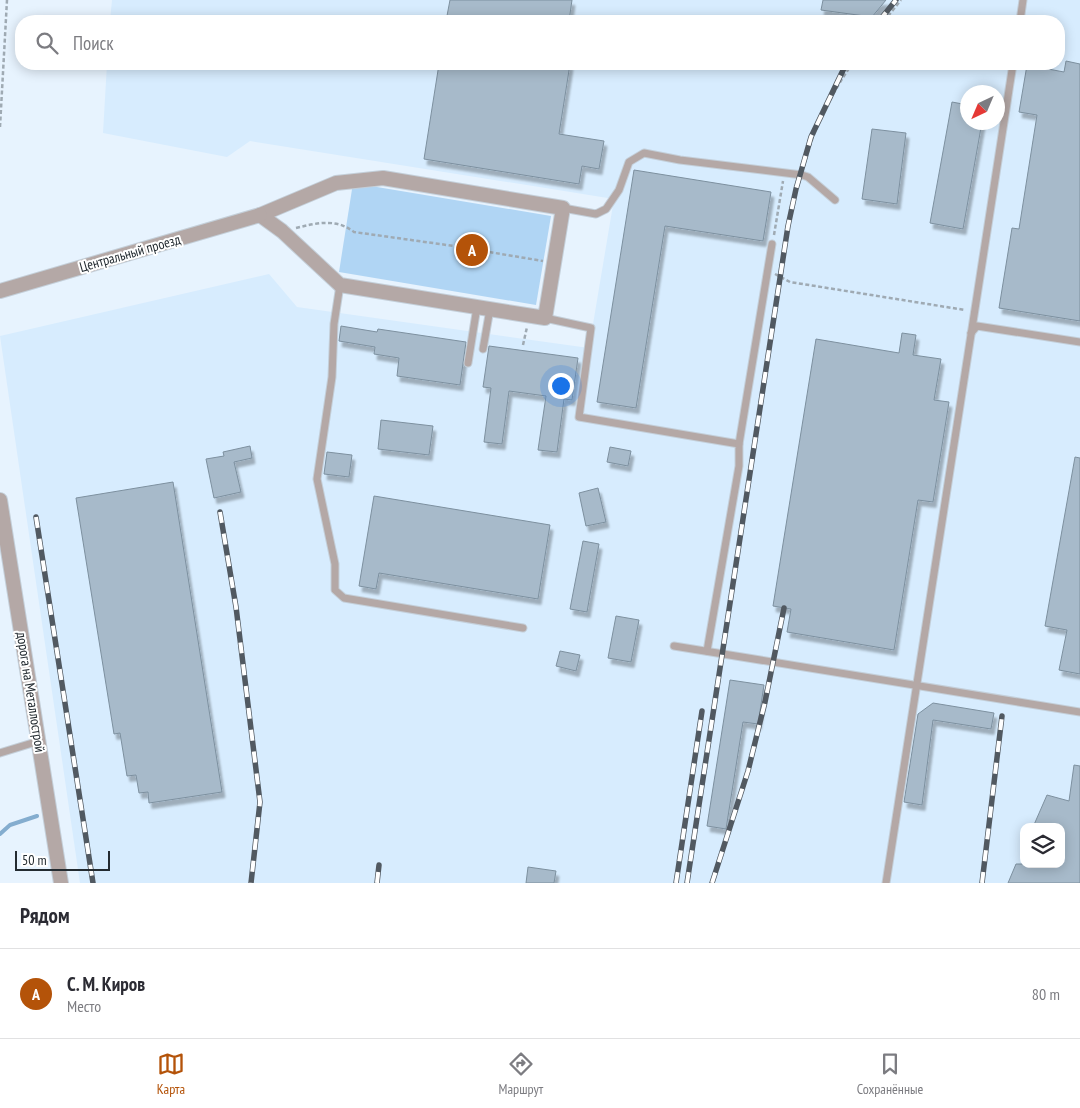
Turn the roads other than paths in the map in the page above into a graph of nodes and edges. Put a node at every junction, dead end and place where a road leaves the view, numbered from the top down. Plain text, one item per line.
1 (1023, 0) edge
2 (1021, 15) edge
3 (1012, 70) edge
4 (835, 200) dead end
5 (564, 208) junction
6 (260, 215) junction
7 (772, 244) road end
8 (340, 285) junction
9 (0, 291) edge
10 (484, 308) junction
11 (545, 318) junction
12 (971, 334) junction
13 (1080, 342) edge
14 (483, 349) dead end
15 (468, 363) dead end
16 (739, 444) junction
17 (0, 500) edge
18 (523, 628) dead end
19 (674, 646) dead end
20 (707, 651) junction
21 (916, 685) junction
22 (1080, 712) edge
23 (39, 741) junction
24 (0, 753) edge
25 (61, 883) edge
26 (886, 883) edge

1 - 2 lane
3 - 12 lane
4 - 5 lane
5 - 6 street, Центральный проезд
5 - 11 street
6 - 8 street
6 - 9 street, Центральный проезд
7 - 16 lane
8 - 10 street
8 - 18 lane
10 - 11 street
10 - 14 lane
10 - 15 lane
11 - 16 lane
12 - 13 lane
12 - 21 lane
16 - 20 lane
17 - 23 street, дорога на Металлострой
19 - 20 lane
20 - 21 lane
21 - 22 lane
21 - 26 lane
23 - 24 lane
23 - 25 street, дорога на Металлострой

